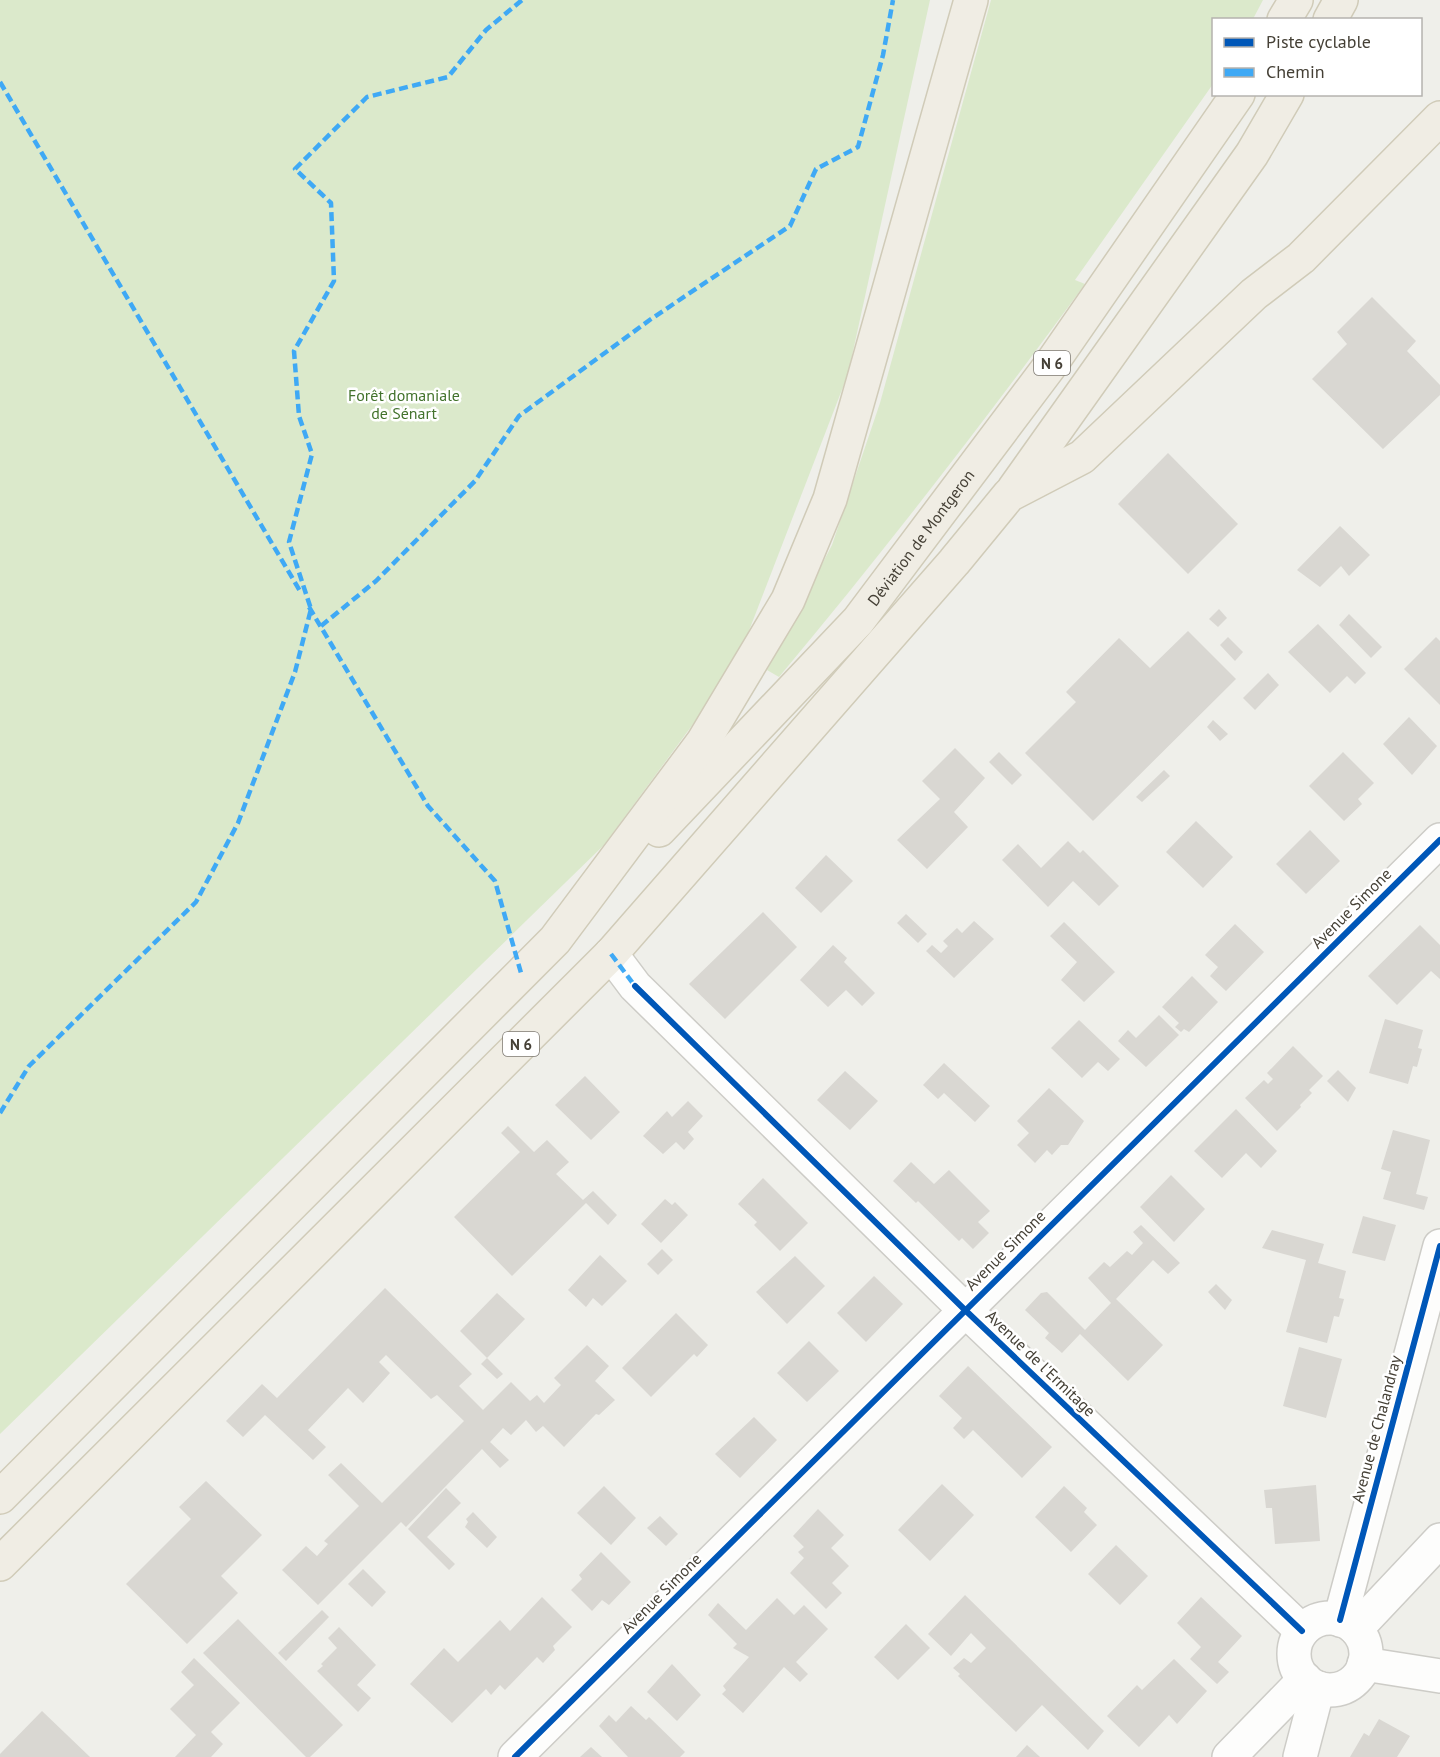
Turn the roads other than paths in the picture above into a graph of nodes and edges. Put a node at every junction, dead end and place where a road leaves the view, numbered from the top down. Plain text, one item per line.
1 (971, 0) edge
2 (1296, 0) edge
3 (1341, 0) edge
4 (1285, 18) edge
5 (1331, 18) edge
6 (1237, 96) edge
7 (1286, 96) edge
8 (1440, 118) edge
9 (1009, 495) junction
10 (1440, 840) edge
11 (555, 940) junction
12 (611, 954) junction
13 (1440, 1246) edge
14 (964, 1309) junction
15 (0, 1497) edge
16 (1440, 1540) edge
17 (1356, 1554) junction
18 (0, 1564) edge
19 (1403, 1578) junction
20 (1348, 1625) junction
21 (1302, 1631) junction
22 (1364, 1664) junction
23 (1440, 1676) edge
24 (1312, 1684) junction
25 (1237, 1750) edge
26 (515, 1757) edge
27 (1287, 1757) edge
28 (1300, 1757) edge

1 - 11 main road
2 - 4 main road
3 - 5 main road
6 - 11 main road, Déviation de Montgeron / N 6
7 - 9 main road, N 6
8 - 9 main road
9 - 12 main road, N 6
10 - 14 street, Avenue Simone
11 - 15 main road, N 6
12 - 14 street, Avenue de l'Ermitage
12 - 18 main road, N 6
13 - 17 street, Avenue de Chalandray
14 - 21 street, Avenue de l'Ermitage
14 - 26 street, Avenue Simone
16 - 19 street
17 - 19 street
17 - 20 street, Avenue de Chalandray
19 - 20 street
20 - 21 street
20 - 22 street
21 - 24 street
22 - 23 street
22 - 24 street
24 - 25 street
24 - 28 street
25 - 27 street

